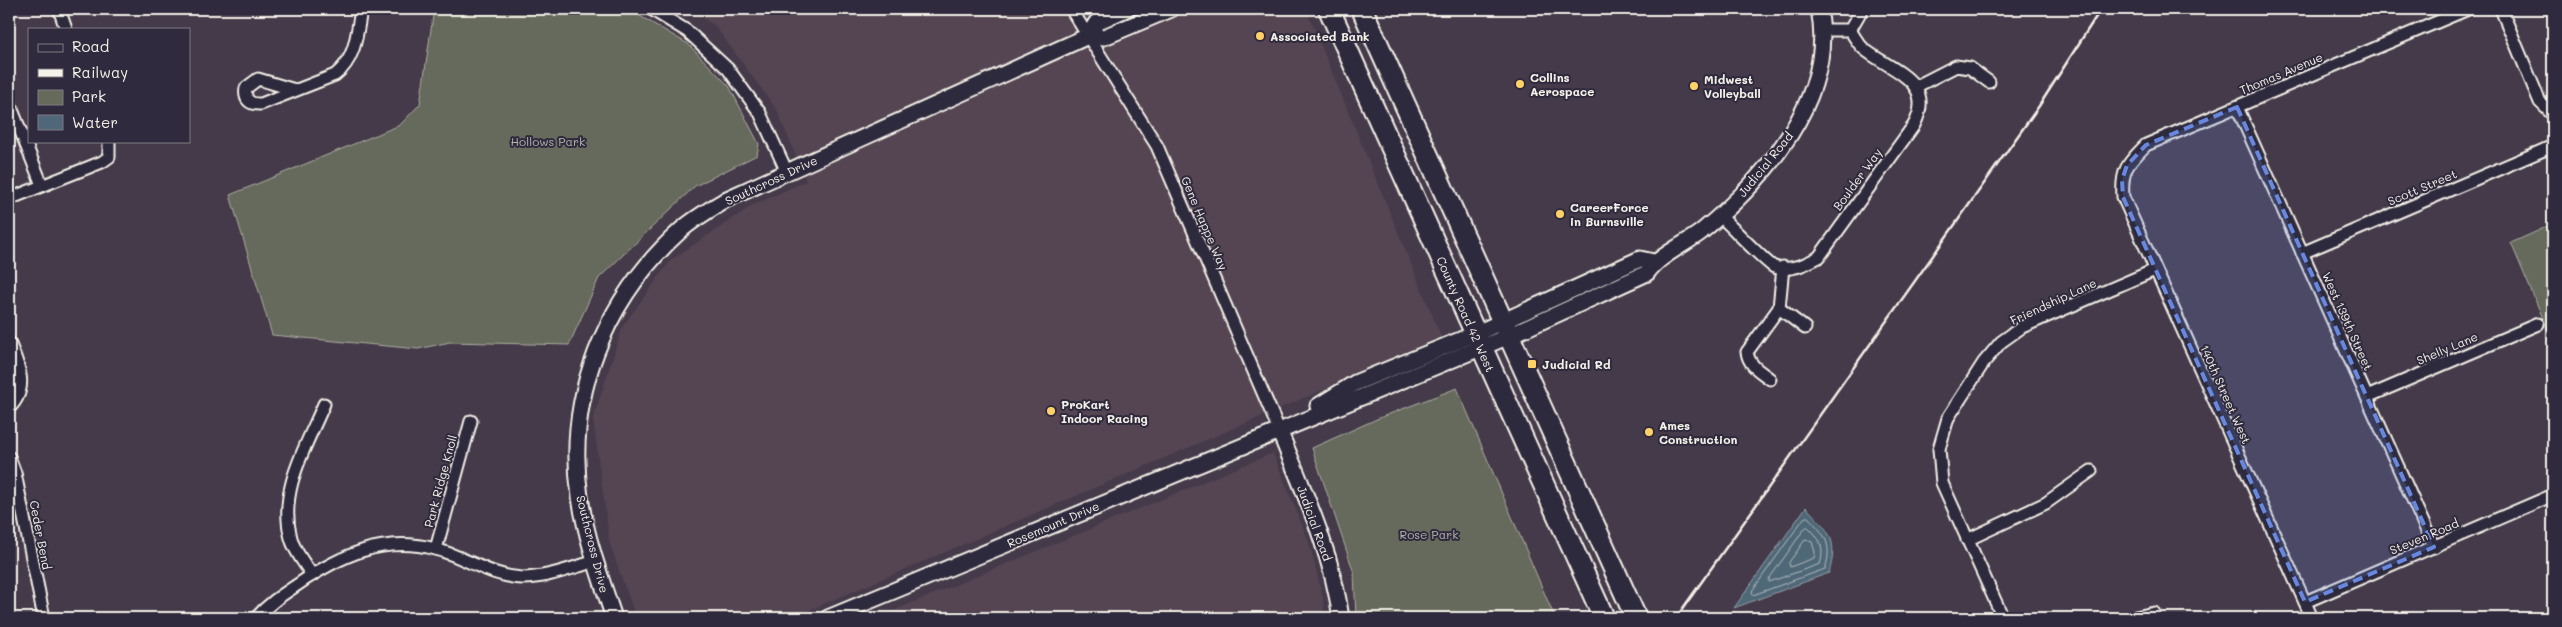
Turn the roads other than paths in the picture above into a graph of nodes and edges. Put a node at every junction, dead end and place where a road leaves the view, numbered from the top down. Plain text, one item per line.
1 (59, 9) edge
2 (361, 9) edge
3 (651, 9) edge
4 (1070, 9) edge
5 (1126, 9) edge
6 (1171, 9) edge
7 (1329, 9) edge
8 (1349, 9) edge
9 (1362, 9) edge
10 (1819, 9) edge
11 (1862, 9) edge
12 (2468, 9) edge
13 (2501, 9) edge
14 (66, 28) edge
15 (1822, 30) junction
16 (1850, 30) junction
17 (1088, 36) junction
18 (1384, 59) junction
19 (1988, 82) dead end
20 (1915, 87) junction
21 (295, 90) dead end
22 (9, 102) edge
23 (2236, 107) junction
24 (2553, 115) edge
25 (109, 142) edge
26 (2553, 146) edge
27 (787, 172) junction
28 (2122, 180) joint
29 (42, 186) junction
30 (9, 199) edge
31 (1720, 216) junction
32 (2302, 253) junction
33 (1784, 267) junction
34 (2155, 270) junction
35 (1779, 308) junction
36 (2538, 324) dead end
37 (1506, 328) junction
38 (1805, 328) dead end
39 (1478, 340) junction
40 (9, 342) edge
41 (1770, 378) dead end
42 (2367, 398) junction
43 (324, 404) dead end
44 (9, 408) edge
45 (471, 421) dead end
46 (1279, 430) junction
47 (9, 457) edge
48 (2091, 471) dead end
49 (2553, 495) edge
50 (1967, 540) junction
51 (2434, 547) junction
52 (436, 549) junction
53 (596, 562) junction
54 (312, 575) junction
55 (2305, 602) junction
56 (2154, 613) dead end
57 (44, 618) edge
58 (256, 618) edge
59 (614, 618) edge
60 (828, 618) edge
61 (1340, 618) edge
62 (1604, 618) edge
63 (1636, 618) edge
64 (2003, 618) edge
65 (2131, 618) edge
66 (2312, 618) edge

1 - 14 street
2 - 21 street
3 - 27 street
4 - 17 street, Gene Happe Way
5 - 17 street, Southcross Drive
6 - 17 street, Southcross Drive
7 - 39 highway, County Road 42 West
8 - 18 highway
9 - 18 highway
10 - 15 street, Judicial Road
11 - 16 street
12 - 23 street, Thomas Avenue
13 - 24 street
15 - 16 street
15 - 31 street, Judicial Road
16 - 20 street
17 - 27 street, Southcross Drive
17 - 46 street, Gene Happe Way
18 - 37 highway
19 - 20 street
20 - 33 street, Boulder Way
22 - 29 street
23 - 28 street, Thomas Avenue
23 - 32 street, West 139th Street
25 - 29 street
26 - 32 street, Scott Street
27 - 53 street, Southcross Drive
28 - 34 street, 140th Street West
29 - 30 street
31 - 33 street
31 - 37 street, Judicial Road
32 - 42 street, West 139th Street
33 - 35 street
34 - 50 street, Friendship Lane
34 - 55 street, 140th Street West
35 - 38 street
35 - 41 street
36 - 42 street, Shelly Lane
37 - 39 street, Judicial Road
37 - 63 highway
39 - 46 street, Rosemount Drive
39 - 62 highway, County Road 42 West
40 - 44 street
42 - 51 street, West 139th Street
43 - 54 street
45 - 52 street, Park Ridge Knoll
46 - 60 street, Rosemount Drive
46 - 61 street, Judicial Road
47 - 57 street, Ceder Bend
48 - 50 street
49 - 51 street, Steven Road
50 - 64 street, Friendship Lane
51 - 55 street, Steven Road
52 - 53 street
52 - 54 street
53 - 59 street, Southcross Drive
54 - 58 street
55 - 66 street, 140th Street West
56 - 65 street

